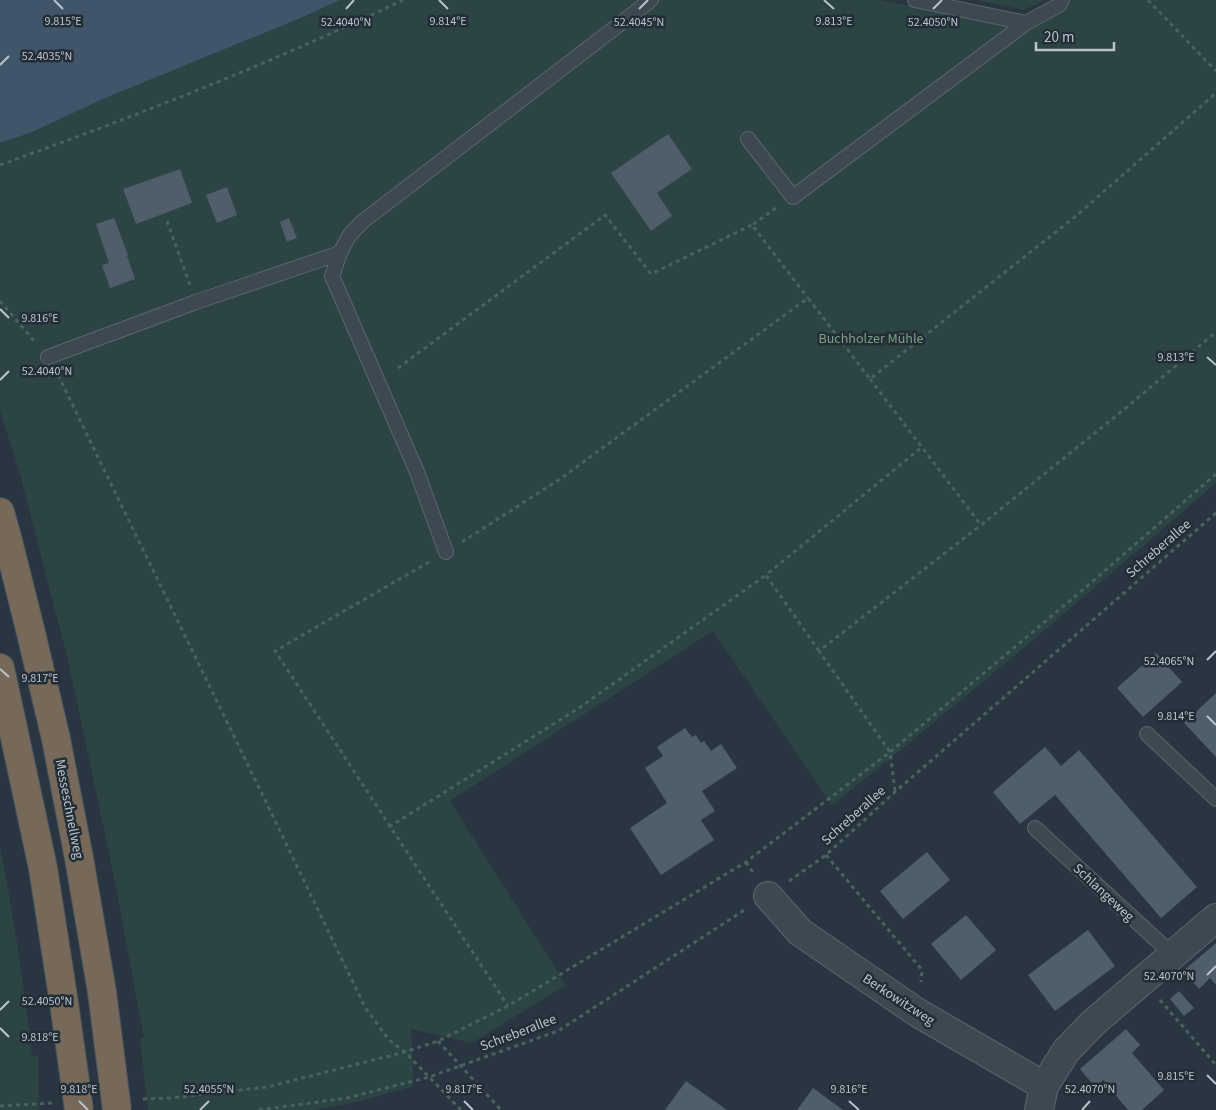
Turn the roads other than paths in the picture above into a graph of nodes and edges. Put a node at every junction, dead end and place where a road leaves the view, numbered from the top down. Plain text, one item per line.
1 (651, 0) edge
2 (915, 0) edge
3 (1062, 0) edge
4 (1026, 22) junction
5 (748, 139) dead end
6 (340, 253) junction
7 (48, 357) road end
8 (0, 512) edge
9 (446, 552) road end
10 (0, 668) edge
11 (1147, 734) dead end
12 (1216, 799) edge
13 (1035, 828) dead end
14 (768, 896) road end
15 (1216, 918) edge
16 (1173, 955) junction
17 (1041, 1098) edge
18 (68, 1107) edge
19 (117, 1110) edge

1 - 6 lane
2 - 4 lane
3 - 4 lane
4 - 5 lane
6 - 7 lane
6 - 9 lane
8 - 19 highway, Messeschnellweg, bridge
10 - 18 highway, bridge
11 - 12 lane
13 - 16 lane, Schlangeweg
14 - 17 street, Berkowitzweg
15 - 16 street
16 - 17 street

